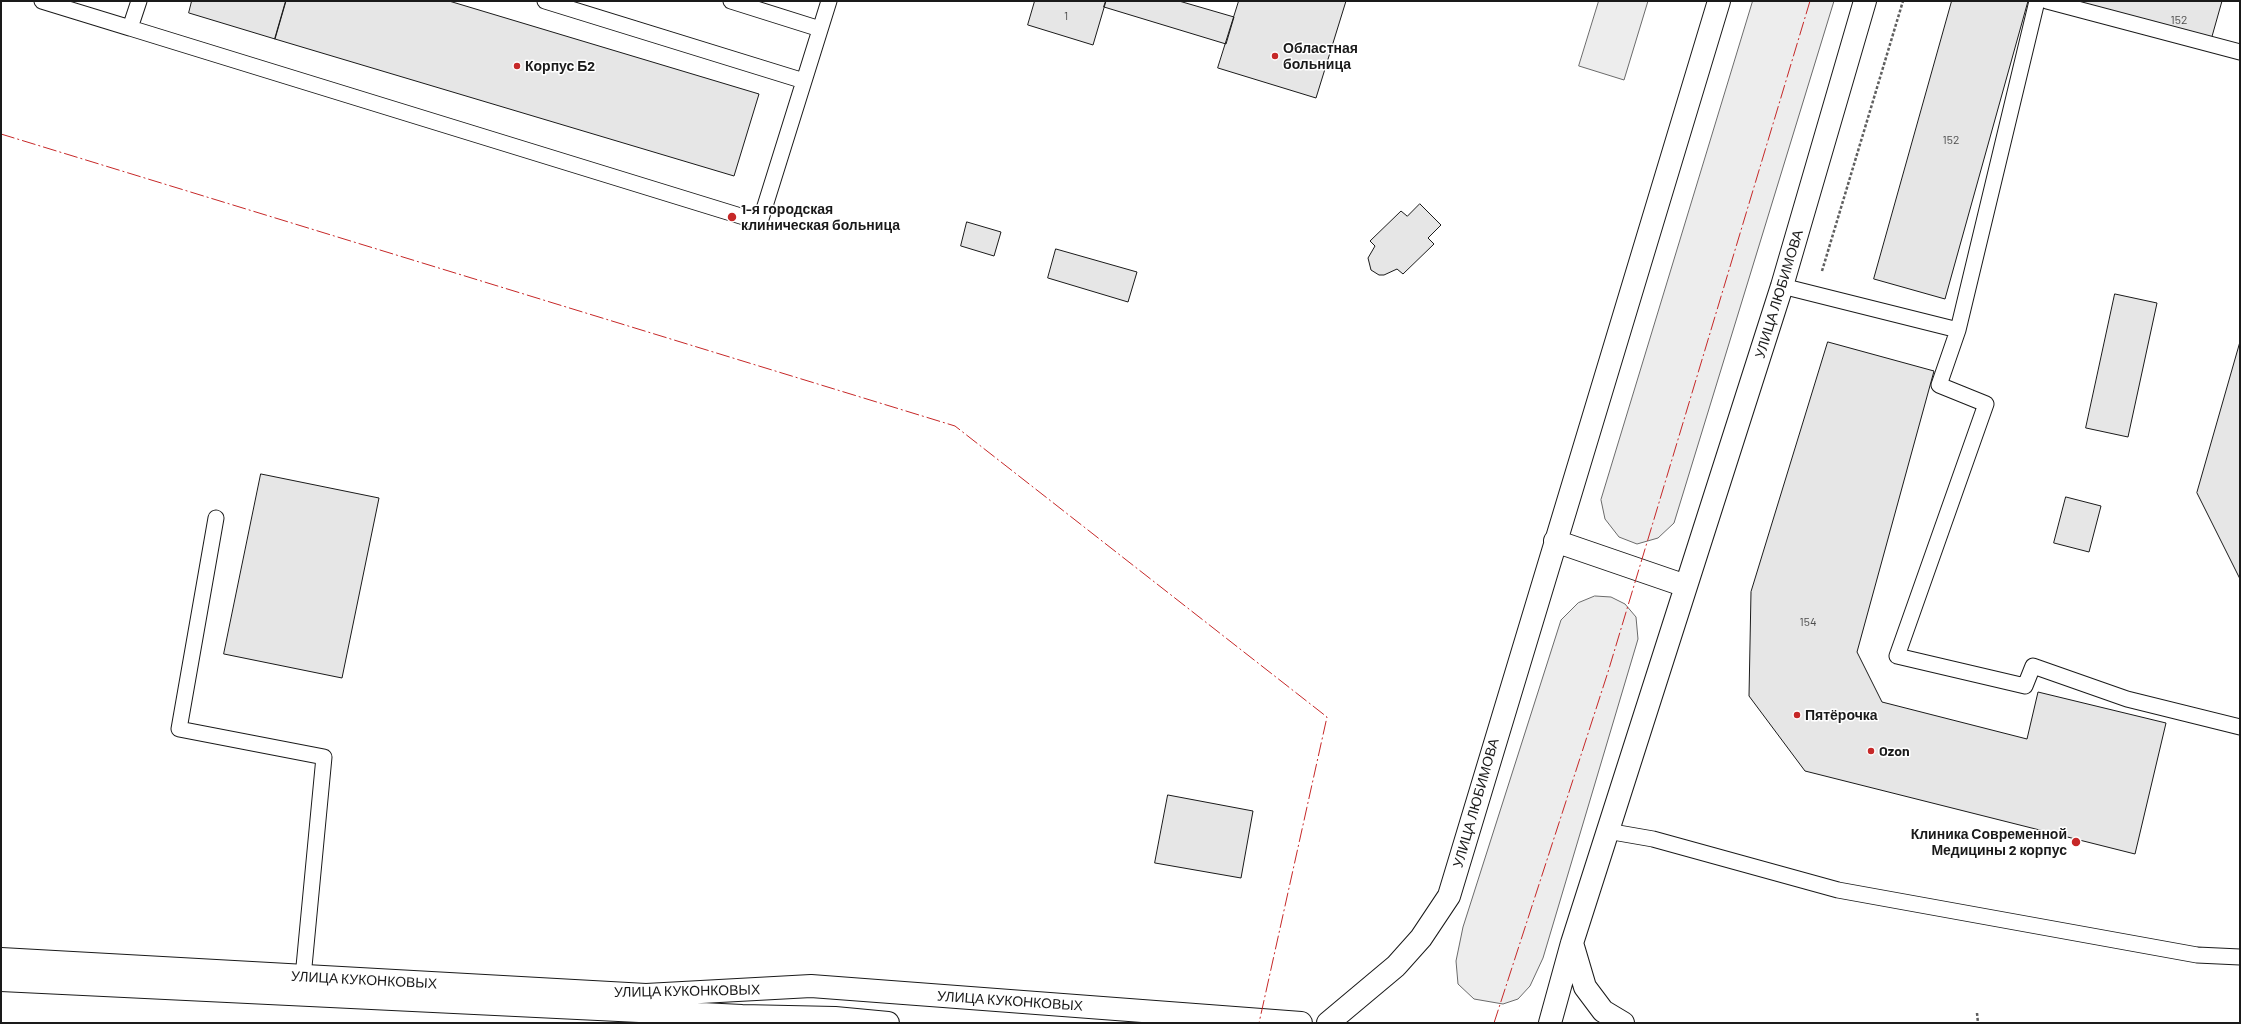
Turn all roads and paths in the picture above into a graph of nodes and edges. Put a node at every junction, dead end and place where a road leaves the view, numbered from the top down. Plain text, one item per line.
1 (42, 1) edge
2 (139, 1) edge
3 (545, 1) edge
4 (731, 1) edge
5 (829, 1) edge
6 (1719, 1) edge
7 (1866, 1) edge
8 (1903, 1) edge
9 (2037, 1) edge
10 (2047, 1) edge
11 (130, 28) junction
12 (820, 29) junction
13 (2240, 52) edge
14 (804, 81) junction
15 (1782, 286) junction
16 (1815, 294) junction
17 (1958, 330) junction
18 (216, 518) dead end
19 (1555, 542) junction
20 (1686, 586) junction
21 (2240, 728) edge
22 (1607, 831) junction
23 (1572, 943) junction
24 (2240, 957) edge
25 (1, 959) edge
26 (303, 976) junction
27 (1, 980) edge
28 (1978, 1013) dead end
29 (888, 1023) edge
30 (1301, 1023) edge
31 (1328, 1023) edge
32 (1550, 1023) edge
33 (1623, 1023) edge
34 (1978, 1023) edge

1 - 11 lane
2 - 11 lane
3 - 14 lane
4 - 12 lane
5 - 12 lane
6 - 19 main road, УЛИЦА ЛЮБИМОВА
7 - 15 main road, УЛИЦА ЛЮБИМОВА
8 - 16 path
9 - 17 lane
10 - 13 lane
11 - 14 lane
12 - 14 lane
15 - 16 lane
15 - 20 main road, УЛИЦА ЛЮБИМОВА
16 - 17 lane
17 - 21 lane
18 - 26 lane
19 - 20 main road
19 - 31 main road, УЛИЦА ЛЮБИМОВА
20 - 22 main road, УЛИЦА ЛЮБИМОВА
22 - 23 main road, УЛИЦА ЛЮБИМОВА
22 - 24 lane
23 - 32 main road, УЛИЦА ЛЮБИМОВА
23 - 33 main road
25 - 26 main road, УЛИЦА КУКОНКОВЫХ
26 - 30 main road, УЛИЦА КУКОНКОВЫХ
27 - 29 main road, УЛИЦА КУКОНКОВЫХ
28 - 34 path

